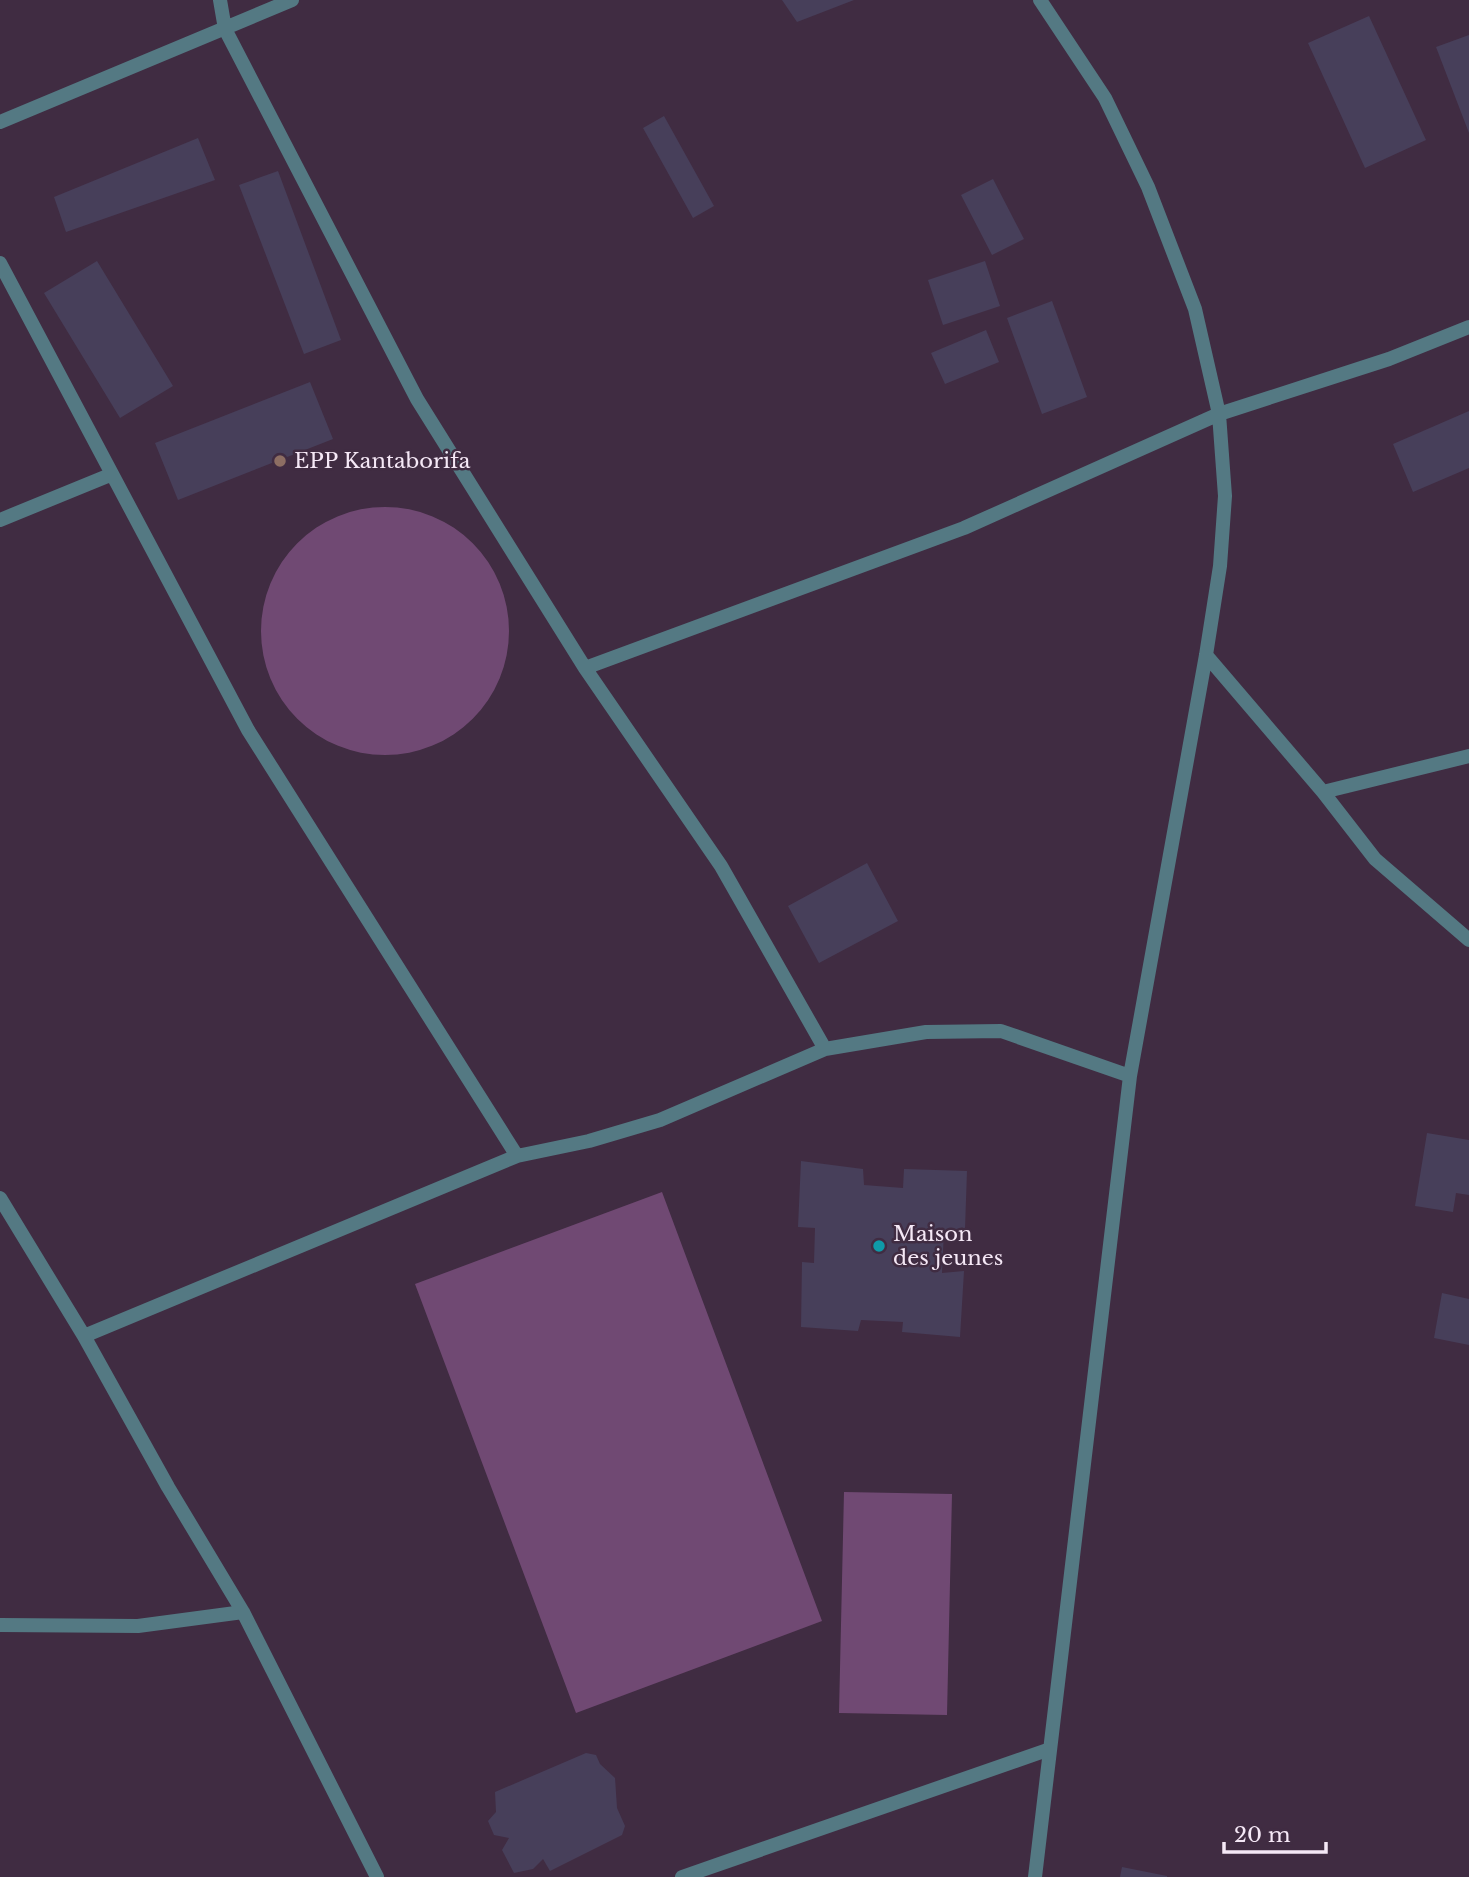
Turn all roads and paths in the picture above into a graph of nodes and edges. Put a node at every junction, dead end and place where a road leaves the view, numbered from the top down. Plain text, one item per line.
1 (220, 0) edge
2 (292, 0) edge
3 (1040, 0) edge
4 (225, 29) junction
5 (0, 122) edge
6 (0, 263) edge
7 (1469, 327) edge
8 (1219, 414) junction
9 (110, 475) junction
10 (0, 520) edge
11 (1206, 655) junction
12 (585, 668) junction
13 (1469, 756) edge
14 (1323, 792) junction
15 (1469, 940) edge
16 (825, 1049) junction
17 (1130, 1076) junction
18 (517, 1156) junction
19 (0, 1198) edge
20 (84, 1336) junction
21 (243, 1612) junction
22 (0, 1625) edge
23 (1050, 1749) junction
24 (377, 1877) edge
25 (682, 1877) edge
26 (1035, 1877) edge

1 - 4 street
2 - 4 street
3 - 8 street
4 - 5 street
4 - 12 street
6 - 9 street
7 - 8 street
8 - 11 street
8 - 12 street
9 - 10 street
9 - 18 street
11 - 14 street
11 - 17 street
12 - 16 street
13 - 14 street
14 - 15 street
16 - 17 street
16 - 18 street
17 - 23 street
18 - 20 street
19 - 20 street
20 - 21 street
21 - 22 street
21 - 24 street
23 - 25 street
23 - 26 street

